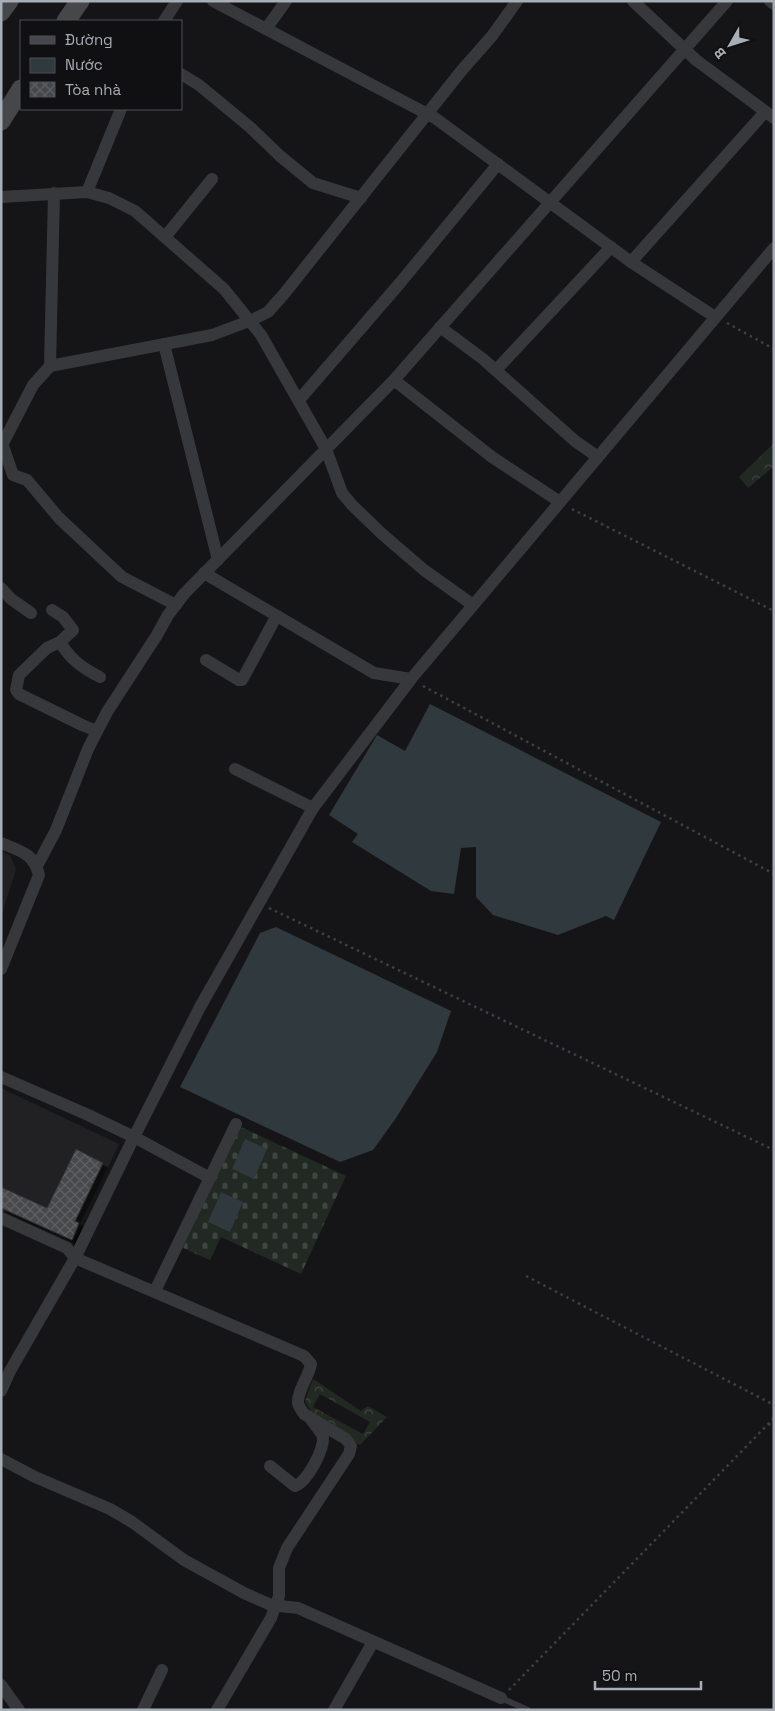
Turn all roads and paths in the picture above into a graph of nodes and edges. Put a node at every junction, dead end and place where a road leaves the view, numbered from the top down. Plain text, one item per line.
1 (9, 1) edge
2 (80, 1) edge
3 (178, 1) edge
4 (213, 1) edge
5 (286, 1) edge
6 (517, 1) edge
7 (633, 1) edge
8 (728, 1) edge
9 (770, 1) edge
10 (774, 4) edge
11 (1, 12) edge
12 (67, 20) edge
13 (165, 20) edge
14 (266, 29) junction
15 (685, 50) junction
16 (182, 75) edge
17 (20, 91) edge
18 (121, 110) edge
19 (427, 114) junction
20 (769, 115) edge
21 (1, 120) edge
22 (498, 164) junction
23 (212, 179) dead end
24 (86, 192) junction
25 (54, 193) junction
26 (1, 197) edge
27 (361, 198) junction
28 (550, 202) junction
29 (165, 237) junction
30 (611, 247) junction
31 (774, 248) edge
32 (631, 262) junction
33 (716, 317) junction
34 (250, 321) junction
35 (440, 327) junction
36 (164, 344) junction
37 (774, 349) edge
38 (50, 366) junction
39 (496, 370) junction
40 (394, 380) junction
41 (299, 400) junction
42 (2, 446) edge
43 (326, 449) junction
44 (598, 457) junction
45 (560, 502) junction
46 (218, 560) junction
47 (204, 573) junction
48 (1, 588) edge
49 (176, 605) junction
50 (473, 605) junction
51 (52, 610) dead end
52 (774, 611) edge
53 (31, 613) dead end
54 (276, 617) junction
55 (60, 642) junction
56 (206, 660) dead end
57 (100, 677) dead end
58 (411, 679) junction
59 (98, 730) junction
60 (235, 769) dead end
61 (313, 808) junction
62 (1, 843) edge
63 (37, 866) junction
64 (774, 874) edge
65 (259, 903) junction
66 (1, 969) edge
67 (1, 1077) edge
68 (236, 1124) dead end
69 (134, 1137) junction
70 (774, 1150) edge
71 (212, 1179) junction
72 (1, 1218) edge
73 (75, 1258) junction
74 (526, 1276) dead end
75 (155, 1291) junction
76 (1, 1391) edge
77 (774, 1405) edge
78 (308, 1416) junction
79 (774, 1418) edge
80 (768, 1424) junction
81 (774, 1426) edge
82 (1, 1459) edge
83 (270, 1466) dead end
84 (275, 1606) junction
85 (373, 1642) junction
86 (162, 1670) dead end
87 (1, 1685) edge
88 (501, 1698) junction
89 (19, 1710) edge
90 (142, 1710) edge
91 (217, 1710) edge
92 (334, 1710) edge
93 (528, 1710) edge

1 - 11 street
2 - 12 street
3 - 13 street
4 - 14 street
5 - 14 street
6 - 19 street
7 - 15 street
8 - 15 street
9 - 10 street
14 - 19 street
15 - 20 street
15 - 28 street
16 - 27 street
17 - 21 street
18 - 24 street
19 - 22 street
19 - 27 street
20 - 32 street
22 - 28 street
22 - 41 street
23 - 29 street
24 - 25 street
24 - 29 street
25 - 26 street
25 - 38 street
27 - 34 street
28 - 30 street
28 - 35 street
29 - 34 street
30 - 32 street
30 - 39 street
31 - 33 street
32 - 33 street
33 - 37 path
33 - 44 street
34 - 36 street
34 - 41 street
35 - 39 street
35 - 40 street
36 - 38 street
36 - 46 street
38 - 42 street
39 - 44 street
40 - 43 street
40 - 45 street
41 - 43 street
42 - 49 street
43 - 46 street
43 - 50 street
44 - 45 street
45 - 50 street
45 - 52 path
46 - 47 street
47 - 49 street
47 - 54 street
48 - 53 street
49 - 59 street
50 - 58 street
51 - 55 street
54 - 56 street
54 - 58 street
55 - 57 street
55 - 59 street
58 - 61 street
58 - 64 path
59 - 63 street
60 - 61 street
61 - 65 street
62 - 63 street
63 - 66 street
65 - 69 street
65 - 70 path
67 - 69 street
68 - 71 street
69 - 71 street
69 - 73 street
71 - 75 street
72 - 73 street
73 - 75 street
73 - 76 street
74 - 77 path
75 - 78 street
78 - 83 street
78 - 84 street
79 - 80 path
80 - 81 path
80 - 88 path
82 - 84 street
84 - 85 street
84 - 91 street
85 - 88 street
85 - 92 street
86 - 90 street
87 - 89 street
88 - 93 lane

